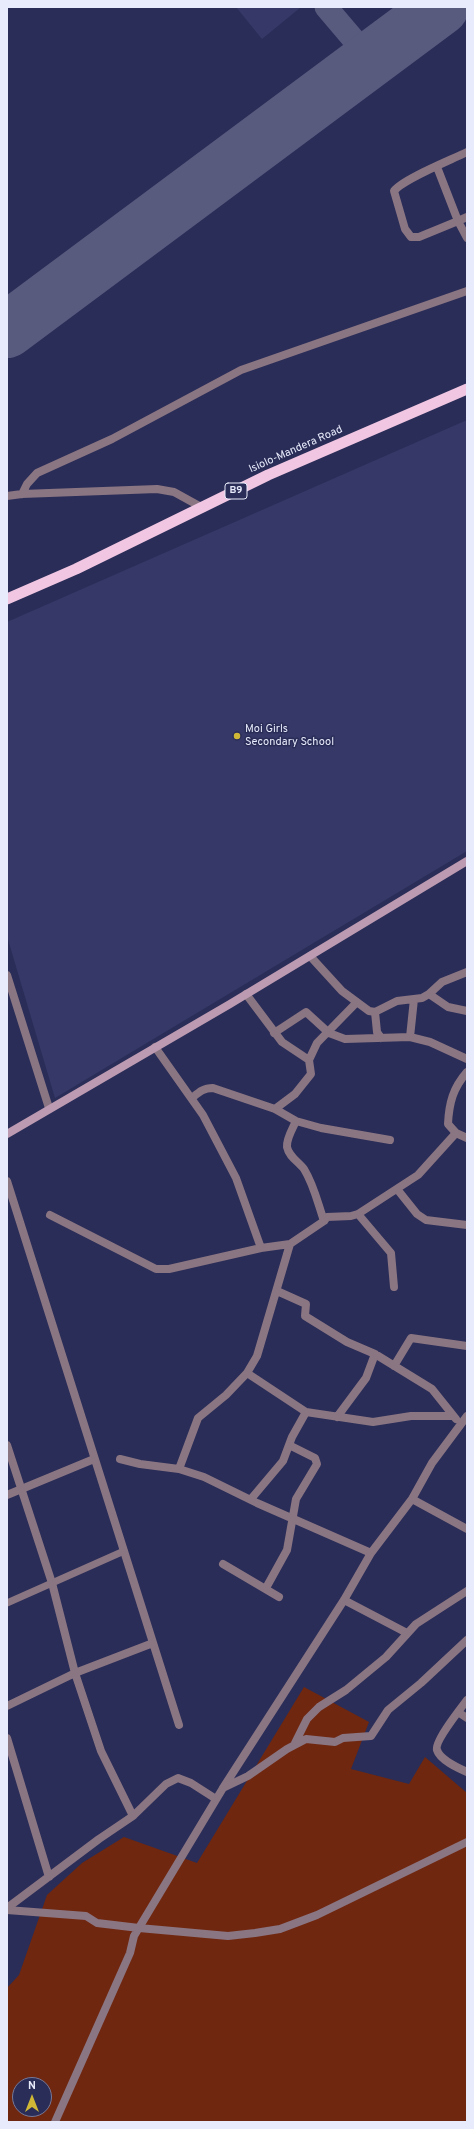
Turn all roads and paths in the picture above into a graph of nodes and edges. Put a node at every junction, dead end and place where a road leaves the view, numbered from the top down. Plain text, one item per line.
1 (467, 152) edge
2 (437, 167) junction
3 (467, 217) edge
4 (458, 220) junction
5 (467, 238) edge
6 (467, 291) edge
7 (467, 389) edge
8 (22, 494) junction
9 (7, 496) edge
10 (203, 508) junction
11 (7, 599) edge
12 (467, 861) edge
13 (310, 956) junction
14 (467, 972) edge
15 (7, 975) edge
16 (246, 994) junction
17 (429, 994) junction
18 (414, 999) junction
19 (357, 1002) junction
20 (467, 1011) edge
21 (375, 1012) junction
22 (274, 1033) junction
23 (329, 1033) junction
24 (410, 1036) junction
25 (381, 1038) junction
26 (155, 1046) junction
27 (467, 1059) edge
28 (309, 1060) junction
29 (467, 1072) edge
30 (192, 1098) junction
31 (49, 1108) junction
32 (275, 1109) junction
33 (296, 1120) junction
34 (456, 1133) junction
35 (7, 1134) edge
36 (467, 1138) edge
37 (390, 1140) dead end
38 (7, 1181) edge
39 (397, 1189) junction
40 (358, 1214) junction
41 (50, 1215) dead end
42 (324, 1221) junction
43 (467, 1225) edge
44 (290, 1244) junction
45 (261, 1248) junction
46 (394, 1287) dead end
47 (277, 1291) junction
48 (467, 1346) edge
49 (375, 1354) junction
50 (394, 1366) junction
51 (247, 1373) junction
52 (306, 1412) junction
53 (453, 1416) junction
54 (467, 1416) edge
55 (337, 1417) junction
56 (461, 1423) junction
57 (7, 1445) edge
58 (288, 1445) junction
59 (94, 1459) junction
60 (120, 1459) dead end
61 (179, 1469) junction
62 (21, 1489) junction
63 (7, 1496) edge
64 (251, 1499) junction
65 (412, 1499) junction
66 (293, 1518) junction
67 (467, 1530) edge
68 (124, 1551) junction
69 (372, 1553) junction
70 (223, 1564) dead end
71 (52, 1583) junction
72 (266, 1588) junction
73 (467, 1591) edge
74 (279, 1597) dead end
75 (344, 1600) junction
76 (7, 1603) edge
77 (407, 1633) junction
78 (467, 1640) edge
79 (153, 1643) junction
80 (75, 1673) junction
81 (467, 1700) edge
82 (7, 1706) edge
83 (458, 1712) junction
84 (467, 1718) edge
85 (179, 1725) dead end
86 (7, 1738) edge
87 (295, 1743) junction
88 (467, 1772) edge
89 (223, 1788) junction
90 (216, 1799) junction
91 (133, 1816) junction
92 (467, 1842) edge
93 (49, 1876) junction
94 (7, 1909) edge
95 (139, 1928) junction
96 (55, 2122) edge

1 - 2 street
2 - 4 street
2 - 4 street
3 - 4 street
4 - 5 street
6 - 8 street
7 - 10 highway, Isiolo-Mandera Road / B9
8 - 9 street
8 - 10 street
10 - 11 highway, Isiolo-Mandera Road / B9
12 - 13 main road
13 - 16 main road
13 - 19 street
14 - 17 street
15 - 31 street
16 - 22 street
16 - 26 main road
17 - 18 street
17 - 20 street
18 - 21 street
18 - 24 street
19 - 21 street
19 - 23 street
21 - 25 street
22 - 23 street
22 - 28 street
23 - 25 street
23 - 28 street
24 - 25 street
24 - 27 street
26 - 30 street
26 - 31 main road
28 - 32 street
29 - 34 street
30 - 32 street
30 - 45 street
31 - 35 main road
32 - 33 street
33 - 37 street
33 - 42 street
34 - 36 street
34 - 39 street
38 - 59 street
39 - 40 street
39 - 43 street
40 - 42 street
40 - 46 street
41 - 45 street
42 - 44 street
44 - 45 street
44 - 47 street
47 - 49 street
47 - 51 street
48 - 50 street
49 - 50 street
49 - 55 street
50 - 53 street
51 - 52 street
51 - 61 street
52 - 55 street
52 - 58 street
53 - 55 street
53 - 56 street
54 - 56 street
56 - 65 street
57 - 62 street
58 - 64 street
58 - 66 street
59 - 62 street
59 - 68 street
60 - 61 street
61 - 64 street
62 - 63 street
62 - 71 street
64 - 66 street
65 - 67 street
65 - 69 street
66 - 69 street
66 - 72 street
68 - 71 street
68 - 79 street
69 - 75 street
70 - 72 street
71 - 76 street
71 - 80 street
72 - 74 street
73 - 77 street
75 - 77 street
75 - 89 street
77 - 87 street
78 - 87 street
79 - 80 street
79 - 85 street
80 - 82 street
80 - 91 street
81 - 83 street
83 - 84 street
83 - 88 street
86 - 93 street
87 - 89 street
89 - 90 street
90 - 91 street
90 - 95 street
91 - 93 street
92 - 95 street
93 - 94 street
94 - 95 street
95 - 96 street

